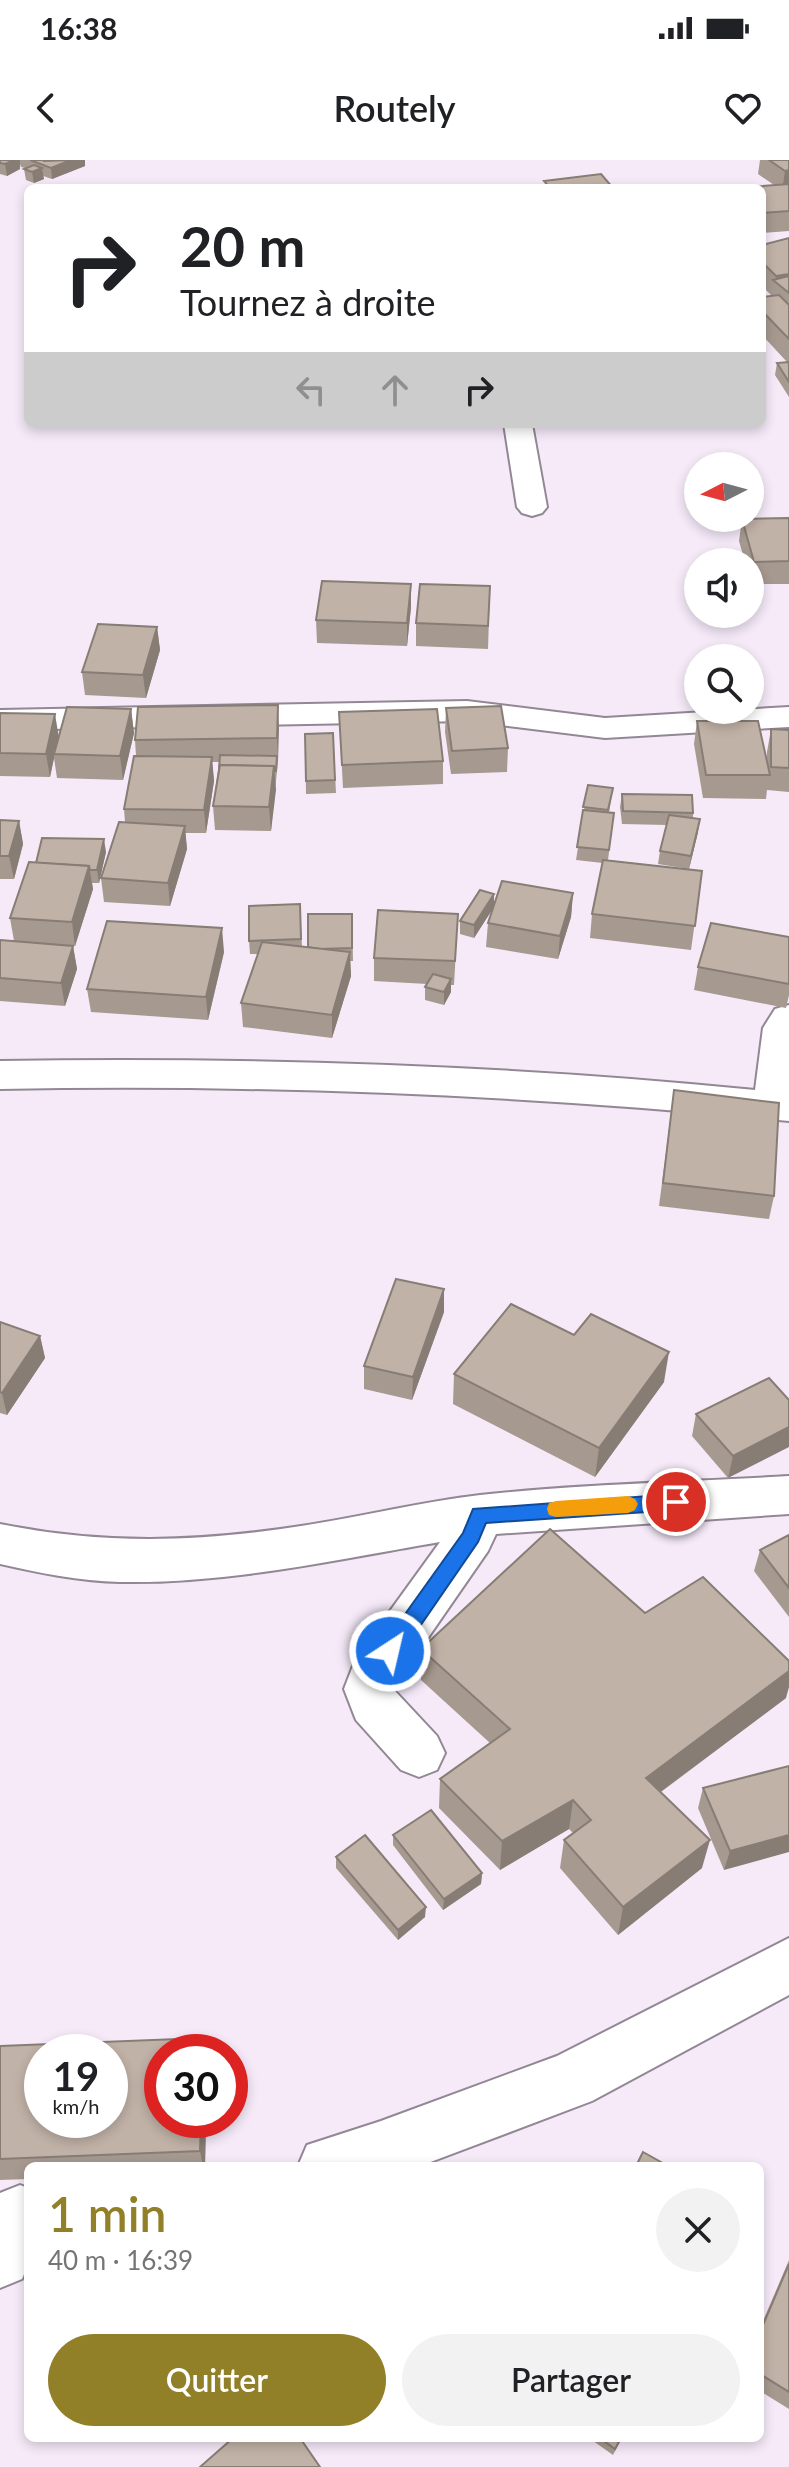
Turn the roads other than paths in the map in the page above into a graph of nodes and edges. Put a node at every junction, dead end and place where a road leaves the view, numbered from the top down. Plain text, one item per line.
1 (519, 428) edge
2 (532, 507) dead end
3 (789, 717) edge
4 (0, 720) edge
5 (789, 1018) edge
6 (0, 1075) edge
7 (781, 1106) edge
8 (789, 1495) edge
9 (480, 1515) junction
10 (0, 1544) edge
11 (419, 1753) dead end
12 (789, 1965) edge
13 (342, 2162) edge

1 - 2 street
3 - 4 street
5 - 7 street
6 - 7 street
8 - 9 street
9 - 10 street
9 - 11 street
12 - 13 street

